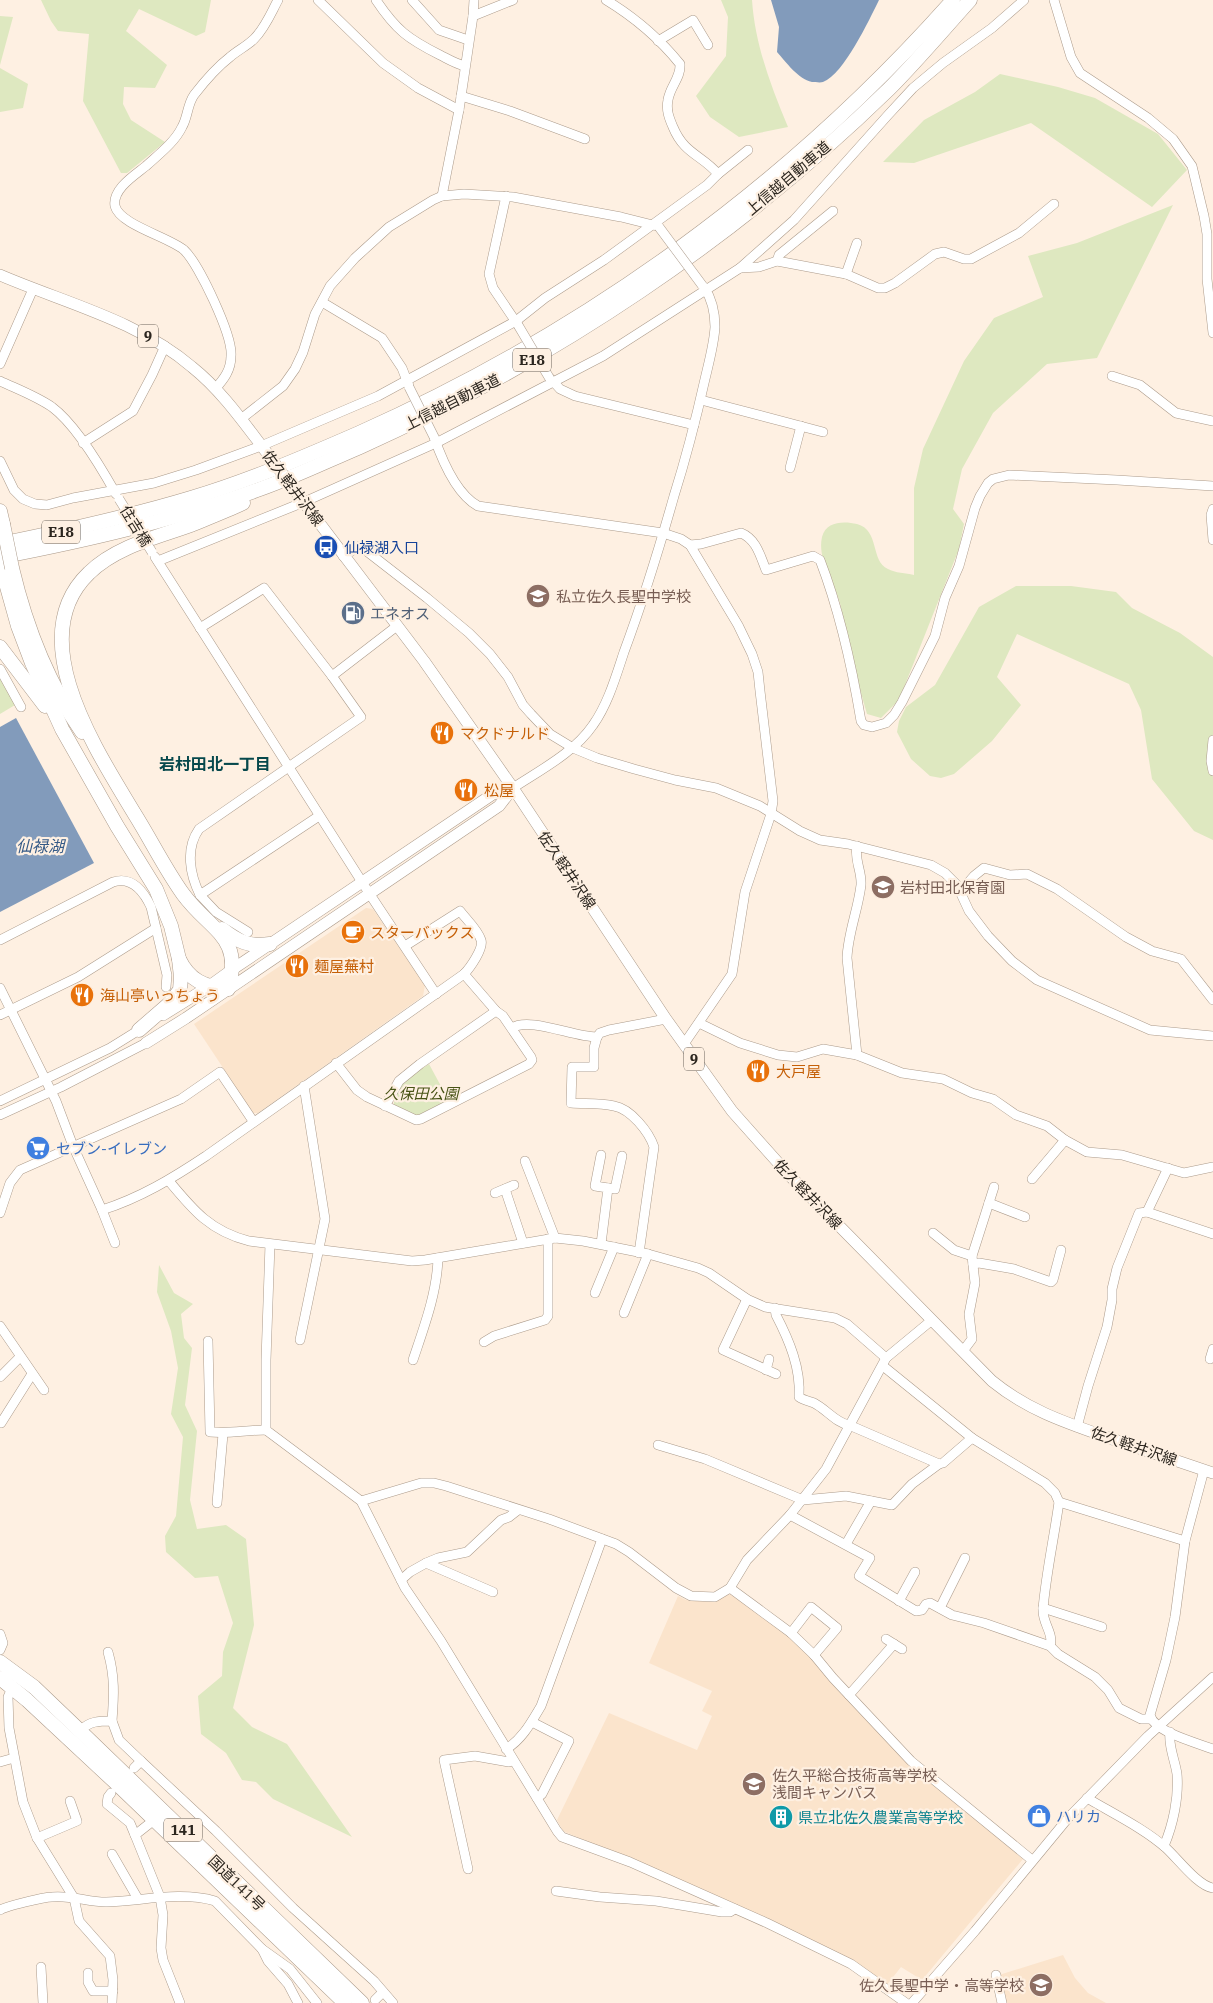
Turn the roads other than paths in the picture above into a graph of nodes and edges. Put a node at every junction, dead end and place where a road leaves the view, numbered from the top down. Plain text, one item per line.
1 (278, 0) edge
2 (318, 0) edge
3 (376, 0) edge
4 (412, 0) edge
5 (474, 0) edge
6 (513, 0) edge
7 (606, 0) edge
8 (953, 0) edge
9 (970, 0) edge
10 (1024, 0) edge
11 (1054, 0) edge
12 (473, 16) junction
13 (468, 40) junction
14 (658, 41) junction
15 (708, 45) dead end
16 (465, 66) junction
17 (461, 96) junction
18 (459, 110) junction
19 (586, 139) dead end
20 (748, 150) dead end
21 (718, 174) junction
22 (442, 196) junction
23 (506, 196) junction
24 (1054, 204) dead end
25 (833, 211) dead end
26 (656, 226) junction
27 (857, 243) dead end
28 (777, 261) junction
29 (740, 268) junction
30 (846, 274) junction
31 (0, 275) edge
32 (704, 288) junction
33 (33, 289) junction
34 (322, 302) junction
35 (517, 323) junction
36 (1213, 333) edge
37 (165, 346) junction
38 (0, 364) edge
39 (1112, 376) dead end
40 (0, 381) edge
41 (552, 381) junction
42 (408, 384) junction
43 (215, 389) junction
44 (701, 400) junction
45 (241, 419) junction
46 (1213, 421) edge
47 (694, 425) junction
48 (801, 426) junction
49 (823, 432) dead end
50 (435, 440) junction
51 (83, 443) junction
52 (264, 449) junction
53 (338, 457) junction
54 (0, 461) edge
55 (790, 468) dead end
56 (1213, 486) edge
57 (117, 495) junction
58 (302, 499) junction
59 (1213, 509) edge
60 (1, 517) edge
61 (122, 518) junction
62 (663, 534) junction
63 (0, 539) edge
64 (1213, 540) edge
65 (0, 544) edge
66 (690, 545) junction
67 (344, 556) junction
68 (158, 561) junction
69 (4, 564) edge
70 (397, 626) junction
71 (200, 628) junction
72 (0, 647) edge
73 (0, 669) edge
74 (332, 676) junction
75 (21, 707) dead end
76 (62, 729) junction
77 (1213, 740) edge
78 (573, 748) junction
79 (105, 764) junction
80 (288, 768) junction
81 (1213, 771) edge
82 (513, 788) junction
83 (771, 814) junction
84 (319, 816) junction
85 (857, 846) junction
86 (361, 882) junction
87 (961, 891) junction
88 (369, 894) junction
89 (200, 895) junction
90 (196, 909) junction
91 (156, 928) junction
92 (248, 932) dead end
93 (0, 940) edge
94 (270, 944) junction
95 (405, 946) junction
96 (179, 959) junction
97 (233, 969) junction
98 (464, 974) junction
99 (166, 987) dead end
100 (208, 987) junction
101 (0, 988) edge
102 (228, 989) junction
103 (436, 994) junction
104 (1213, 1000) edge
105 (12, 1010) junction
106 (496, 1011) junction
107 (0, 1015) edge
108 (666, 1019) junction
109 (699, 1023) junction
110 (512, 1028) junction
111 (139, 1030) junction
112 (1213, 1036) edge
113 (596, 1037) junction
114 (146, 1043) joint
115 (684, 1044) junction
116 (857, 1055) junction
117 (336, 1063) junction
118 (45, 1080) junction
119 (304, 1086) junction
120 (51, 1092) junction
121 (0, 1101) edge
122 (385, 1106) junction
123 (0, 1115) edge
124 (253, 1122) junction
125 (1065, 1140) junction
126 (73, 1146) junction
127 (601, 1155) dead end
128 (622, 1156) dead end
129 (525, 1161) dead end
130 (1213, 1167) edge
131 (1168, 1168) junction
132 (1032, 1179) dead end
133 (169, 1181) junction
134 (514, 1185) dead end
135 (994, 1187) dead end
136 (608, 1188) junction
137 (505, 1189) junction
138 (495, 1193) dead end
139 (989, 1203) junction
140 (102, 1210) junction
141 (1148, 1212) junction
142 (0, 1213) edge
143 (1025, 1217) dead end
144 (933, 1233) dead end
145 (1213, 1234) edge
146 (551, 1239) junction
147 (115, 1243) dead end
148 (523, 1243) junction
149 (270, 1244) junction
150 (601, 1244) junction
151 (614, 1247) junction
152 (318, 1250) junction
153 (1061, 1250) dead end
154 (644, 1254) junction
155 (438, 1258) junction
156 (973, 1260) junction
157 (595, 1293) dead end
158 (747, 1299) junction
159 (775, 1308) junction
160 (624, 1313) dead end
161 (932, 1320) junction
162 (0, 1326) edge
163 (300, 1340) dead end
164 (208, 1341) dead end
165 (484, 1342) dead end
166 (1213, 1348) edge
167 (962, 1351) junction
168 (20, 1357) junction
169 (770, 1359) dead end
170 (1210, 1359) dead end
171 (413, 1360) dead end
172 (885, 1362) junction
173 (766, 1370) junction
174 (32, 1374) junction
175 (776, 1374) dead end
176 (0, 1378) edge
177 (44, 1390) dead end
178 (2, 1417) edge
179 (849, 1425) junction
180 (1077, 1427) junction
181 (266, 1430) junction
182 (223, 1434) junction
183 (972, 1438) junction
184 (658, 1445) dead end
185 (939, 1464) junction
186 (1208, 1471) edge
187 (803, 1500) junction
188 (361, 1501) junction
189 (871, 1501) junction
190 (1059, 1502) junction
191 (216, 1503) dead end
192 (518, 1510) junction
193 (790, 1515) junction
194 (602, 1539) junction
195 (1186, 1541) junction
196 (846, 1544) junction
197 (965, 1558) dead end
198 (426, 1563) junction
199 (915, 1572) dead end
200 (401, 1580) junction
201 (730, 1588) junction
202 (493, 1592) dead end
203 (899, 1601) junction
204 (940, 1608) junction
205 (1043, 1608) junction
206 (1102, 1627) dead end
207 (0, 1634) edge
208 (791, 1634) junction
209 (886, 1639) dead end
210 (1050, 1646) junction
211 (0, 1650) edge
212 (108, 1652) dead end
213 (814, 1655) junction
214 (0, 1662) edge
215 (1213, 1677) edge
216 (0, 1678) edge
217 (12, 1688) junction
218 (849, 1694) junction
219 (1151, 1719) junction
220 (112, 1721) junction
221 (532, 1722) junction
222 (1160, 1726) junction
223 (80, 1730) junction
224 (1170, 1732) junction
225 (506, 1749) junction
226 (1213, 1749) edge
227 (14, 1758) junction
228 (513, 1761) junction
229 (0, 1762) edge
230 (110, 1793) dead end
231 (537, 1798) junction
232 (1087, 1798) junction
233 (70, 1802) dead end
234 (154, 1820) junction
235 (135, 1836) junction
236 (37, 1838) junction
237 (1164, 1846) junction
238 (112, 1854) dead end
239 (1032, 1860) junction
240 (468, 1869) dead end
241 (1213, 1888) edge
242 (556, 1891) dead end
243 (160, 1897) junction
244 (74, 1898) junction
245 (138, 1899) junction
246 (735, 1908) junction
247 (0, 1910) edge
248 (262, 1949) junction
249 (300, 1959) junction
250 (41, 1966) dead end
251 (290, 1969) junction
252 (88, 1973) dead end
253 (996, 1975) dead end
254 (113, 1991) junction
255 (383, 1992) junction
256 (368, 2002) edge
257 (44, 2003) edge
258 (112, 2003) edge
259 (180, 2003) edge
260 (298, 2003) edge
261 (317, 2003) edge
262 (345, 2003) edge
263 (393, 2003) edge
264 (906, 2003) edge
265 (912, 2003) edge
266 (1002, 2003) edge

1 - 43 street
2 - 18 street
3 - 16 street
4 - 13 street
5 - 12 street
6 - 12 street
7 - 14 street
8 - 61 highway, 上信越自動車道 / E18
9 - 53 highway, 上信越自動車道 / E18
10 - 29 street
11 - 36 street
12 - 13 street
13 - 16 street
14 - 15 street
14 - 21 street
16 - 17 street
17 - 18 street
17 - 19 street
18 - 22 street
20 - 21 street
21 - 26 street
22 - 23 street
22 - 34 street
23 - 26 street
23 - 35 street
24 - 30 street
25 - 28 street
26 - 32 street, bridge
26 - 35 street
27 - 30 street
28 - 29 street
28 - 30 street
29 - 32 street
31 - 33 main road, 佐久軽井沢線 / 9
32 - 41 street
32 - 44 street
33 - 37 main road, 佐久軽井沢線 / 9
33 - 38 street
34 - 42 street
34 - 45 street
35 - 41 street, bridge
35 - 42 street
37 - 43 main road, 佐久軽井沢線 / 9
37 - 51 street
39 - 46 street
40 - 51 street, 住吉橋
41 - 47 street
41 - 50 street
42 - 50 street, bridge
42 - 52 street
43 - 45 main road, 佐久軽井沢線 / 9
44 - 47 street
44 - 48 street
45 - 52 main road, 佐久軽井沢線 / 9
47 - 62 street
48 - 49 street
48 - 55 street
50 - 58 street
50 - 62 street
51 - 57 street, 住吉橋
52 - 57 street
52 - 58 main road, 佐久軽井沢線 / 9, bridge
53 - 69 highway, 上信越自動車道 / E18
53 - 79 highway
54 - 57 street
56 - 66 street
57 - 68 street, 住吉橋, bridge
58 - 67 main road, 佐久軽井沢線 / 9
58 - 68 street
59 - 64 street
60 - 69 highway, bridge
61 - 63 highway
61 - 65 highway, 上信越自動車道 / E18
62 - 66 street
62 - 78 street
66 - 83 street
67 - 70 main road, 佐久軽井沢線 / 9
67 - 78 street
68 - 71 street, 住吉橋
69 - 76 highway
69 - 79 highway
70 - 74 street
70 - 82 main road, 佐久軽井沢線 / 9
71 - 74 street
71 - 80 street, 住吉橋
72 - 76 highway
73 - 75 street
74 - 80 street
76 - 96 highway
77 - 81 street
78 - 82 street
78 - 83 street
79 - 90 highway
80 - 84 street, 住吉橋
80 - 89 street
82 - 86 main road
82 - 88 main road
82 - 108 main road, 佐久軽井沢線 / 9
83 - 85 street
83 - 109 street
84 - 86 street, 住吉橋
84 - 89 street
85 - 87 street
85 - 116 street
86 - 88 street, 住吉橋
86 - 94 main road
87 - 104 street
87 - 112 street
88 - 95 street, 住吉橋
88 - 102 main road
89 - 92 street
90 - 94 highway
90 - 97 highway
91 - 93 street
91 - 99 street
91 - 105 street
94 - 97 main road
95 - 98 street
95 - 103 street, 住吉橋
96 - 100 highway
96 - 111 highway
97 - 100 main road
97 - 102 highway
98 - 103 street
98 - 106 street
100 - 102 highway
100 - 111 main road
101 - 105 street
102 - 114 main road
103 - 117 street
105 - 107 street
105 - 118 street
106 - 110 street
106 - 122 street
108 - 113 street
108 - 115 main road, 佐久軽井沢線 / 9
109 - 115 street
109 - 116 street
110 - 113 street
110 - 122 street
111 - 118 street
113 - 154 street
114 - 120 street
115 - 161 main road, 佐久軽井沢線 / 9
116 - 125 street
117 - 119 street
117 - 122 street
118 - 120 street
118 - 121 street
119 - 124 street
119 - 152 street
120 - 123 street
120 - 126 street
124 - 126 street
124 - 133 street
125 - 131 street
125 - 132 street
126 - 140 street
126 - 142 street
127 - 136 street
128 - 136 street
129 - 146 street
130 - 131 street
131 - 141 street
133 - 140 street
133 - 149 street
134 - 137 street
135 - 139 street
136 - 150 street
137 - 138 street
137 - 148 street
139 - 143 street
139 - 156 street
140 - 147 street
141 - 145 street
141 - 180 street
144 - 156 street
146 - 148 street
146 - 150 street
146 - 165 street
148 - 155 street
149 - 152 street
149 - 181 street
150 - 151 street
151 - 154 street
151 - 157 street
152 - 155 street
152 - 163 street
153 - 156 street
154 - 158 street
154 - 160 street
155 - 171 street
156 - 167 street
158 - 159 street
158 - 173 street
159 - 172 street
159 - 179 street
161 - 167 main road, 佐久軽井沢線 / 9
161 - 172 street
162 - 168 street
164 - 182 street
166 - 170 street
167 - 180 main road, 佐久軽井沢線 / 9
168 - 174 street
168 - 176 street
169 - 173 street
172 - 179 street
172 - 183 street
173 - 175 street
174 - 177 street
174 - 178 street
179 - 185 street
179 - 187 street
180 - 186 main road, 佐久軽井沢線 / 9
181 - 182 street
181 - 188 street
182 - 191 street
183 - 185 street
183 - 190 street
184 - 187 street
185 - 189 street
186 - 195 street
187 - 189 street
187 - 193 street
188 - 192 street
188 - 200 street
189 - 196 street
190 - 195 street
190 - 205 street
192 - 194 street
192 - 198 street
193 - 196 street
193 - 201 street
194 - 201 street
194 - 221 street
195 - 219 street
196 - 203 street
197 - 204 street
198 - 200 street
198 - 202 street
199 - 203 street
200 - 225 street
201 - 208 street
203 - 204 street
204 - 210 street
205 - 206 street
205 - 210 street
207 - 211 street
208 - 213 street
208 - 213 street
209 - 218 street
210 - 219 street
212 - 220 street
213 - 218 street
214 - 223 highway, 国道141号 / 141
215 - 222 street
216 - 217 highway, 国道141号 / 141
217 - 227 street
217 - 234 highway, 国道141号 / 141
218 - 239 street
219 - 222 street
220 - 223 street
220 - 255 street
221 - 225 street
221 - 231 street
222 - 224 street
222 - 232 street
223 - 256 highway, 国道141号 / 141
224 - 226 street
224 - 237 street
225 - 228 street
227 - 229 street
227 - 236 street
228 - 231 street
228 - 240 street
230 - 235 street
231 - 246 street
232 - 237 street
232 - 239 street
233 - 236 street
234 - 235 street
234 - 249 highway, 国道141号 / 141
235 - 243 street
236 - 244 street
237 - 241 street
238 - 245 street
239 - 265 street
242 - 246 street
243 - 245 street
243 - 248 street
243 - 259 street
244 - 245 street
244 - 247 street
244 - 254 street
246 - 264 street
248 - 251 street
248 - 260 street
249 - 251 street
249 - 262 highway, 国道141号 / 141
250 - 257 street
251 - 261 street
252 - 254 street
253 - 266 street
254 - 258 street
255 - 256 street
255 - 263 street

